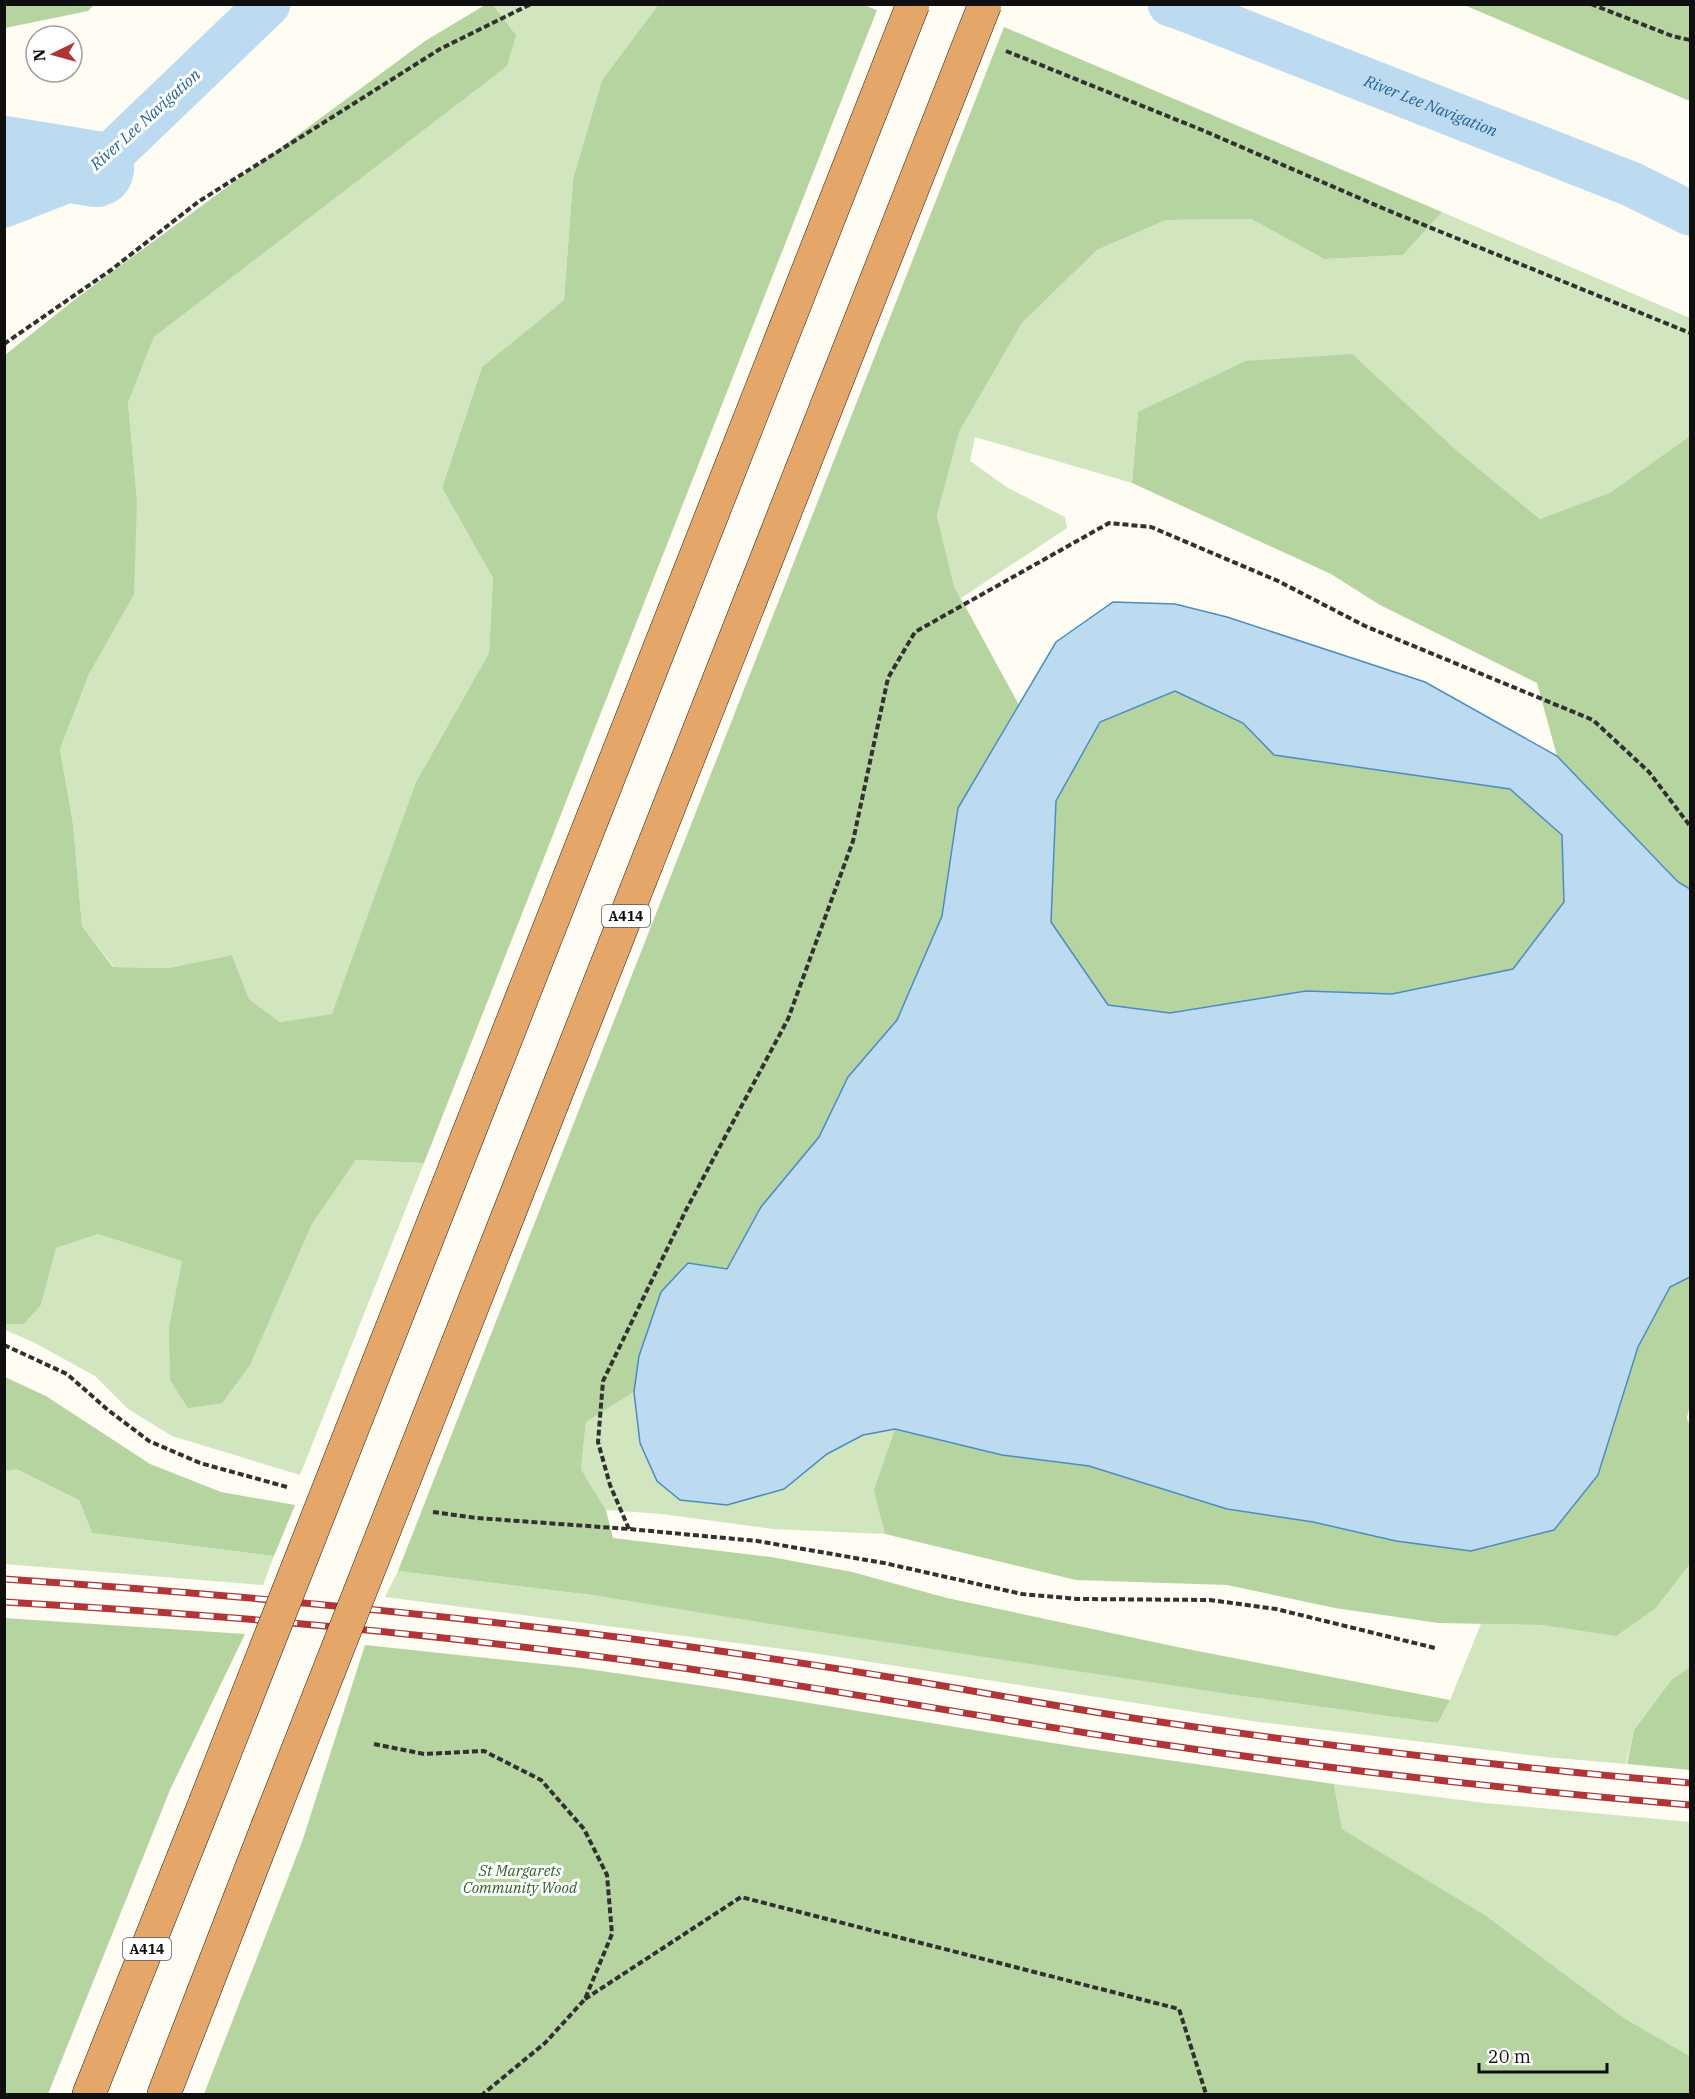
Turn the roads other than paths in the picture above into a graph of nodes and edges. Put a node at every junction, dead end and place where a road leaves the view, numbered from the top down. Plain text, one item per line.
1 (913, 4) edge
2 (985, 4) edge
3 (89, 2094) edge
4 (164, 2094) edge

1 - 3 highway, A414, bridge
2 - 4 highway, A414, bridge

